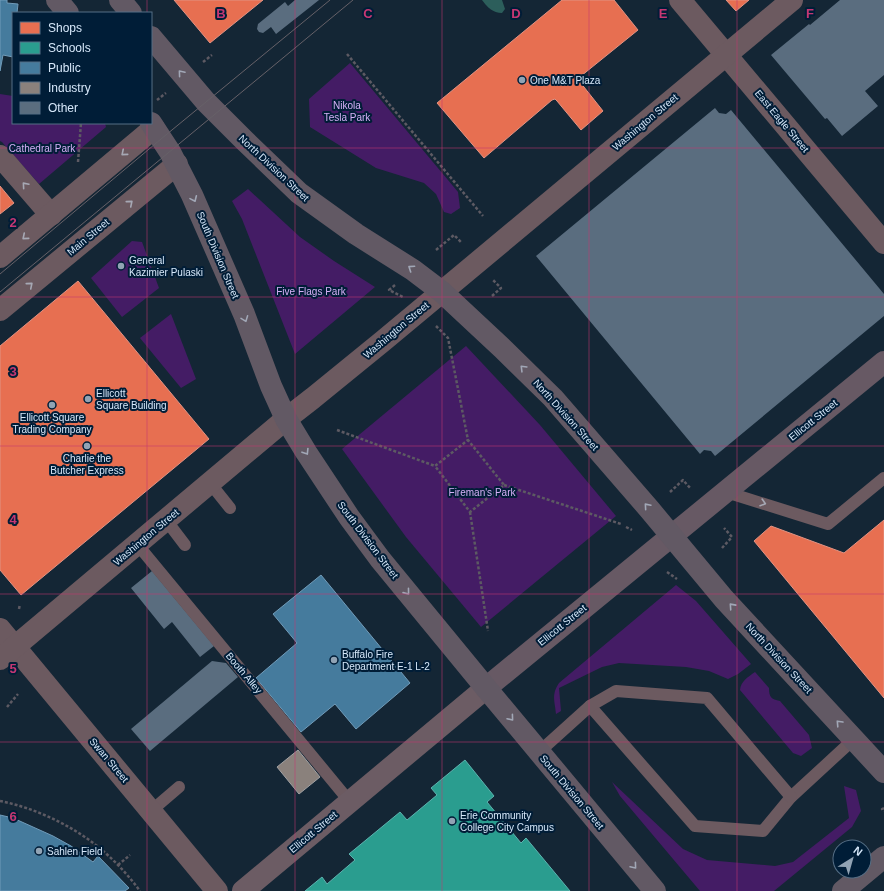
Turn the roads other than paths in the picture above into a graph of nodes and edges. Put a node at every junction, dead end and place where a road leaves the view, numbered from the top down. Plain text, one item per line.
1 (57, 0) edge
2 (120, 0) edge
3 (680, 0) edge
4 (792, 0) edge
5 (67, 12) edge
6 (130, 12) edge
7 (152, 38) edge
8 (726, 55) junction
9 (156, 130) edge
10 (0, 156) edge
11 (177, 164) junction
12 (51, 215) junction
13 (884, 243) edge
14 (0, 257) edge
15 (442, 292) junction
16 (0, 310) edge
17 (883, 369) edge
18 (286, 419) junction
19 (884, 478) edge
20 (210, 483) junction
21 (726, 492) junction
22 (230, 508) dead end
23 (166, 520) junction
24 (672, 536) junction
25 (137, 544) junction
26 (185, 545) dead end
27 (0, 629) edge
28 (7, 654) edge
29 (486, 688) junction
30 (590, 706) junction
31 (854, 739) junction
32 (539, 752) junction
33 (884, 772) edge
34 (179, 787) dead end
35 (791, 798) junction
36 (350, 802) junction
37 (151, 811) junction
38 (884, 857) edge
39 (218, 891) edge
40 (243, 891) edge
41 (655, 891) edge
42 (843, 891) edge

1 - 5 highway
2 - 6 highway
3 - 8 street, East Eagle Street
4 - 8 street, Washington Street
15 -> 7 highway, North Division Street
8 - 13 street, East Eagle Street
8 - 15 street, Washington Street
9 - 11 highway, South Division Street
9 -> 12 street
12 -> 10 street
16 -> 11 street, Main Street
11 -> 18 highway, South Division Street
12 -> 14 street
15 - 18 street, Washington Street
24 -> 15 highway, North Division Street
17 - 21 main road, Ellicott Street
18 - 20 street, Washington Street
18 -> 29 highway, South Division Street
21 -> 19 lane
20 - 22 lane
20 - 23 street, Washington Street
21 - 24 main road, Ellicott Street
23 - 25 street, Washington Street
23 - 26 lane
24 - 29 main road, Ellicott Street
31 -> 24 highway, North Division Street
25 - 28 street, Washington Street
25 - 36 lane, Booth Alley
27 - 28 street, Swan Street
28 - 37 street, Swan Street
29 -> 32 highway, South Division Street
29 - 36 main road, Ellicott Street
30 - 32 lane
30 - 35 lane
30 - 35 lane
31 - 33 highway, North Division Street
31 - 35 lane
32 -> 41 highway, South Division Street
34 - 37 lane
36 - 40 main road, Ellicott Street
37 - 39 street, Swan Street
38 - 42 highway

